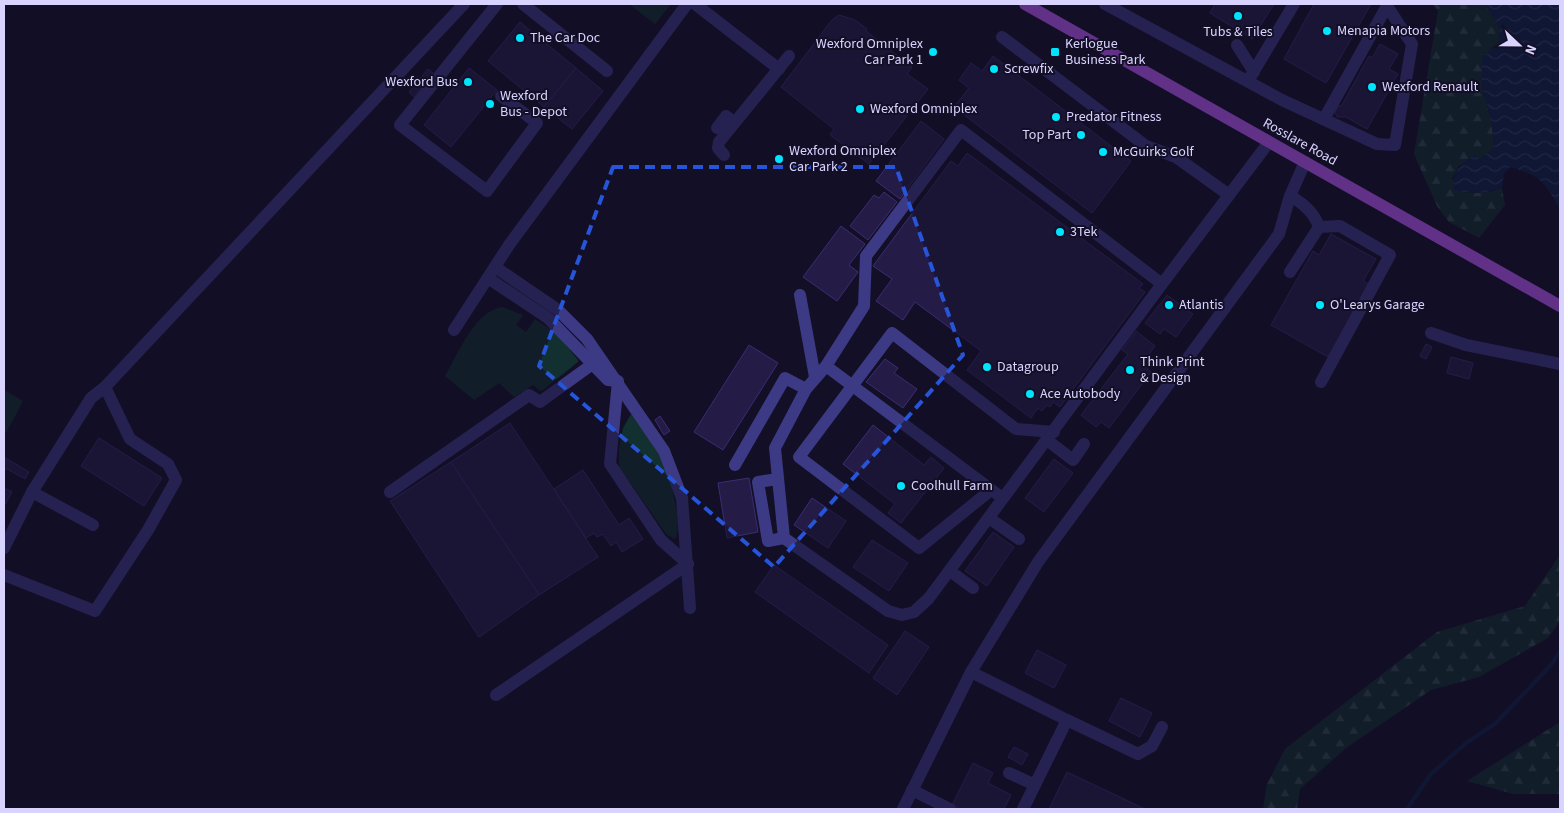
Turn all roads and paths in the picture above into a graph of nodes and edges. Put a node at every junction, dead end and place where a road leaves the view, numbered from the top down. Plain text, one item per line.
1 (464, 4) edge
2 (497, 4) edge
3 (523, 4) edge
4 (687, 4) edge
5 (696, 4) edge
6 (1025, 4) edge
7 (1294, 4) edge
8 (1110, 5) edge
9 (1002, 37) dead end
10 (1237, 45) dead end
11 (788, 56) dead end
12 (778, 69) junction
13 (607, 71) dead end
14 (1251, 77) junction
15 (501, 96) dead end
16 (1324, 119) junction
17 (738, 126) junction
18 (717, 128) dead end
19 (1269, 142) junction
20 (724, 155) dead end
21 (1305, 162) junction
22 (1228, 196) junction
23 (1290, 196) junction
24 (1319, 227) junction
25 (492, 272) junction
26 (1290, 272) dead end
27 (1162, 284) junction
28 (800, 295) dead end
29 (1560, 306) edge
30 (454, 330) dead end
31 (1431, 333) dead end
32 (594, 363) junction
33 (1560, 364) edge
34 (826, 366) junction
35 (815, 377) junction
36 (618, 381) junction
37 (1321, 382) dead end
38 (852, 385) junction
39 (105, 387) junction
40 (806, 389) junction
41 (1050, 436) junction
42 (1084, 444) dead end
43 (734, 465) dead end
44 (778, 479) junction
45 (991, 490) junction
46 (32, 492) junction
47 (390, 492) dead end
48 (1003, 498) junction
49 (989, 518) junction
50 (93, 525) dead end
51 (784, 538) junction
52 (1019, 539) dead end
53 (4, 548) edge
54 (688, 564) junction
55 (950, 571) junction
56 (4, 575) edge
57 (974, 588) dead end
58 (690, 608) dead end
59 (971, 672) junction
60 (496, 695) dead end
61 (1068, 720) junction
62 (1162, 727) dead end
63 (1009, 773) dead end
64 (1035, 785) junction
65 (912, 790) junction
66 (903, 809) edge
67 (950, 809) edge
68 (1023, 809) edge

1 - 39 street
2 - 15 street
3 - 13 street
4 - 25 street
5 - 12 street
6 - 19 main road, Rosslare Road
7 - 14 street
8 - 14 street
9 - 22 street
10 - 14 street
11 - 12 street
12 - 17 street
14 - 16 street
16 - 16 street
17 - 18 street
17 - 20 street
19 - 21 main road, Rosslare Road
19 - 22 street
21 - 23 street
21 - 29 main road, Rosslare Road
22 - 27 street
23 - 24 street
23 - 59 street
24 - 26 street
24 - 37 street
25 - 30 street
25 - 32 street
25 - 36 street
27 - 34 street
27 - 41 street
28 - 35 street
31 - 33 street
32 - 36 street
32 - 47 street
34 - 35 street
34 - 38 street
35 - 40 street
36 - 54 street
36 - 54 street
38 - 41 street
38 - 45 street
38 - 45 street
39 - 46 street
39 - 56 street
40 - 43 street
40 - 44 street
41 - 42 street
41 - 48 street
44 - 51 street
44 - 51 street
45 - 48 street
46 - 50 street
46 - 53 street
48 - 49 street
49 - 52 street
49 - 55 street
51 - 55 street
54 - 58 street
54 - 60 street
55 - 57 street
59 - 61 street
59 - 65 street
61 - 62 street
61 - 64 street
63 - 64 street
64 - 68 street
65 - 66 street
65 - 67 street

